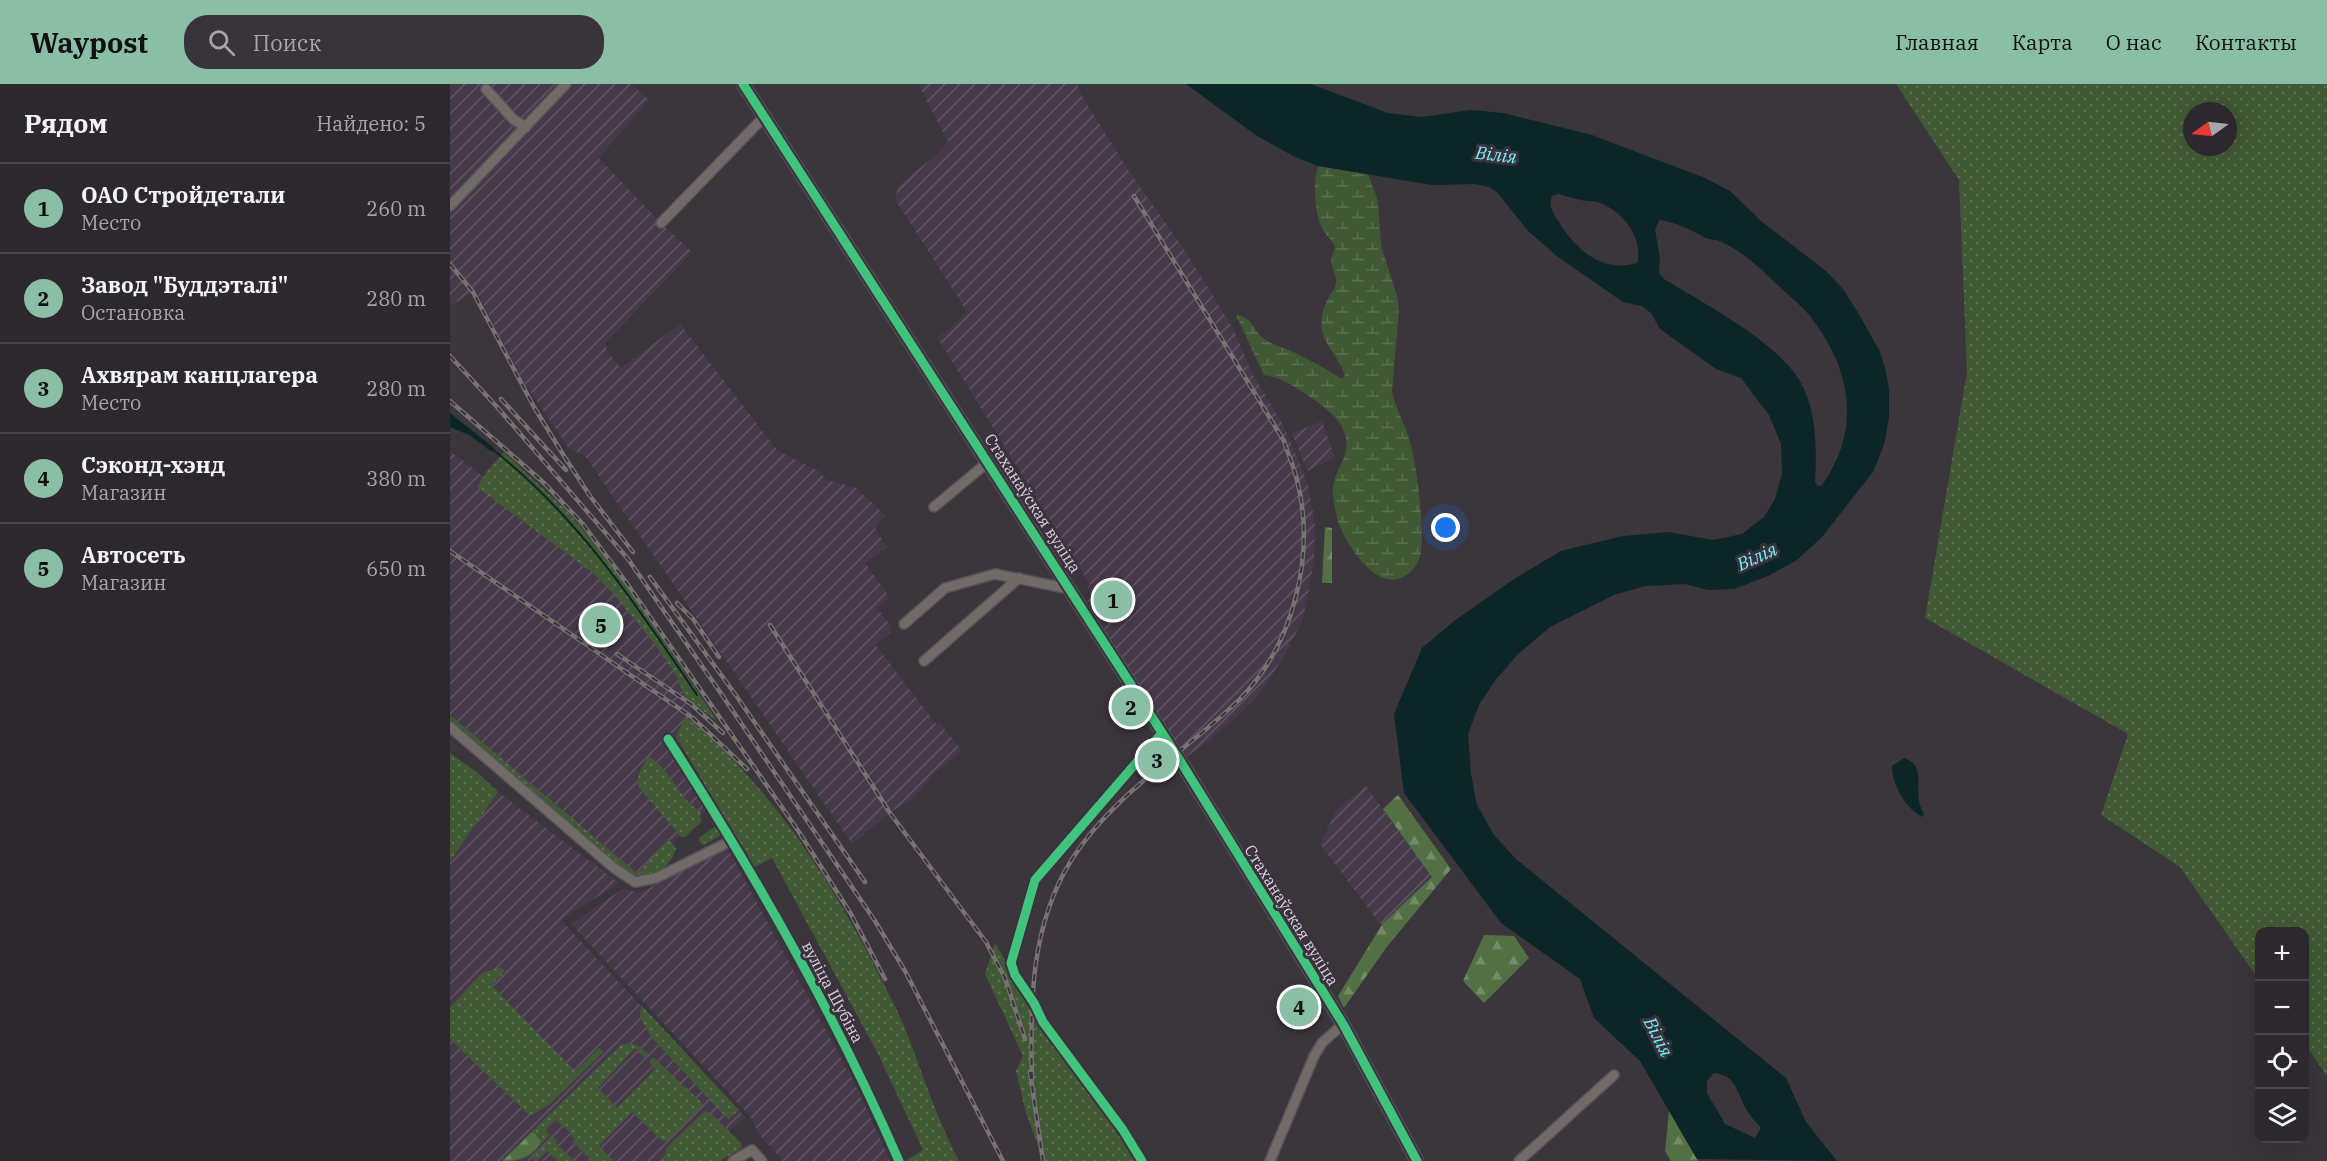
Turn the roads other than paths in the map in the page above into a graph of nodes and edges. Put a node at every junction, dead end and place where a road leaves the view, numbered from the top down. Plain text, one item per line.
1 (566, 84) edge
2 (743, 84) edge
3 (486, 89) dead end
4 (764, 117) junction
5 (526, 127) junction
6 (450, 206) edge
7 (661, 223) dead end
8 (988, 462) junction
9 (934, 507) dead end
10 (1019, 578) junction
11 (1070, 589) junction
12 (904, 624) dead end
13 (924, 661) dead end
14 (450, 727) edge
15 (1162, 733) junction
16 (668, 739) dead end
17 (733, 840) junction
18 (1342, 1024) junction
19 (1614, 1075) dead end
20 (733, 1161) edge
21 (762, 1161) edge
22 (899, 1161) edge
23 (1142, 1161) edge
24 (1270, 1161) edge
25 (1417, 1161) edge
26 (1519, 1161) edge

1 - 5 street
2 - 4 street, Стаханаўская вуліца
3 - 5 street
4 - 7 street
4 - 8 street, Стаханаўская вуліца
5 - 6 street
8 - 9 street
8 - 11 street, Стаханаўская вуліца
10 - 11 street
10 - 12 street
10 - 13 street
11 - 15 street, Стаханаўская вуліца
14 - 17 street
15 - 18 street, Стаханаўская вуліца
15 - 23 street
16 - 17 street, вуліца Шубіна
17 - 22 street, вуліца Шубіна
18 - 24 street
18 - 25 street, Стаханаўская вуліца
19 - 26 street
20 - 21 street

